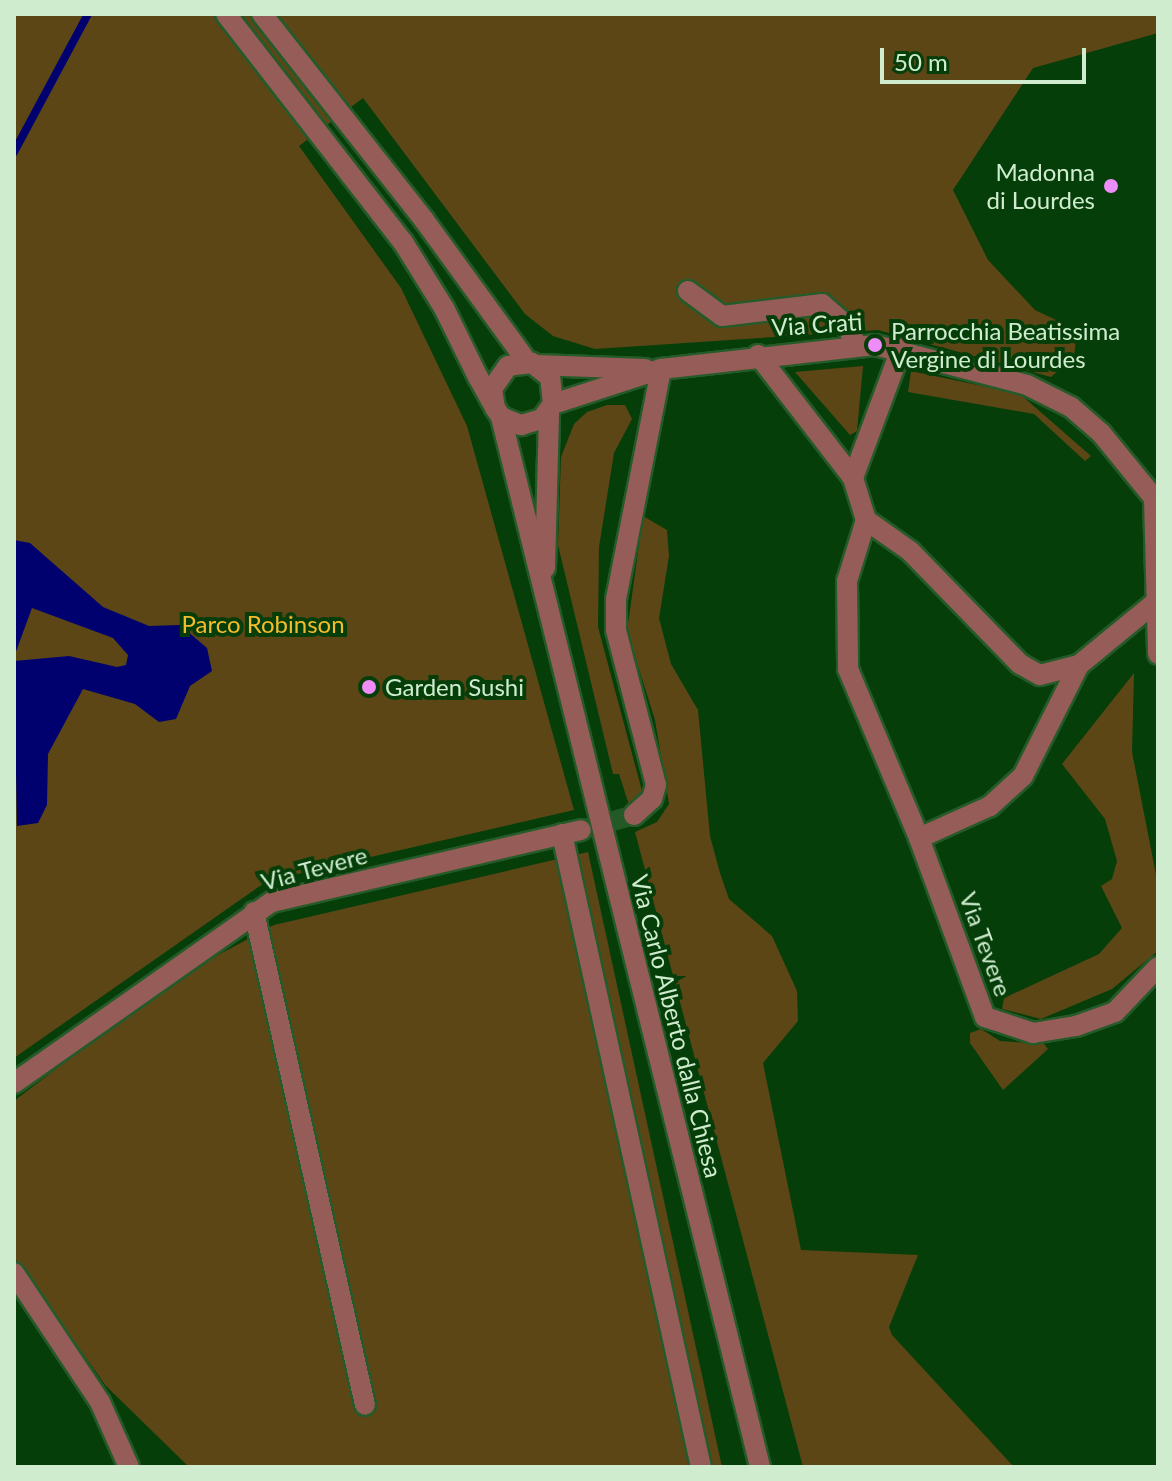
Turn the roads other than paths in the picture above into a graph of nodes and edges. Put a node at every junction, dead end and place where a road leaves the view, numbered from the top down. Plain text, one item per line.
1 (226, 14) edge
2 (262, 14) edge
3 (688, 291) dead end
4 (857, 346) junction
5 (901, 349) junction
6 (758, 355) junction
7 (532, 364) junction
8 (661, 369) junction
9 (551, 408) junction
10 (498, 412) junction
11 (853, 478) junction
12 (1156, 497) edge
13 (866, 520) junction
14 (545, 596) junction
15 (1157, 601) edge
16 (1158, 654) edge
17 (1079, 665) junction
18 (634, 815) tunnel mouth
19 (919, 838) junction
20 (254, 912) junction
21 (1158, 967) edge
22 (14, 1083) edge
23 (14, 1273) edge
24 (365, 1405) dead end
25 (129, 1467) edge
26 (701, 1467) edge
27 (760, 1467) edge

1 - 10 street
2 - 7 street
3 - 4 street
4 - 5 street, Via Crati
4 - 6 street, Via Crati
5 - 11 street
5 - 12 street, Via Crati
6 - 8 street, Via Crati
6 - 11 street
7 - 8 street, Via Crati
7 - 9 street
7 - 10 street
8 - 9 street, Via Crati
8 - 18 street
9 - 10 street
9 - 14 street, Via Carlo Alberto dalla Chiesa
10 - 14 street, Via Carlo Alberto dalla Chiesa
11 - 13 street
12 - 15 street, Via Crati
13 - 17 street
13 - 19 street, Via Tevere
14 - 27 street, Via Carlo Alberto dalla Chiesa
15 - 16 street, Via Crati
15 - 17 street
17 - 19 street
19 - 21 street, Via Tevere
20 - 22 street, Via Tevere
20 - 24 street
20 - 26 street, Via Tevere
23 - 25 street

